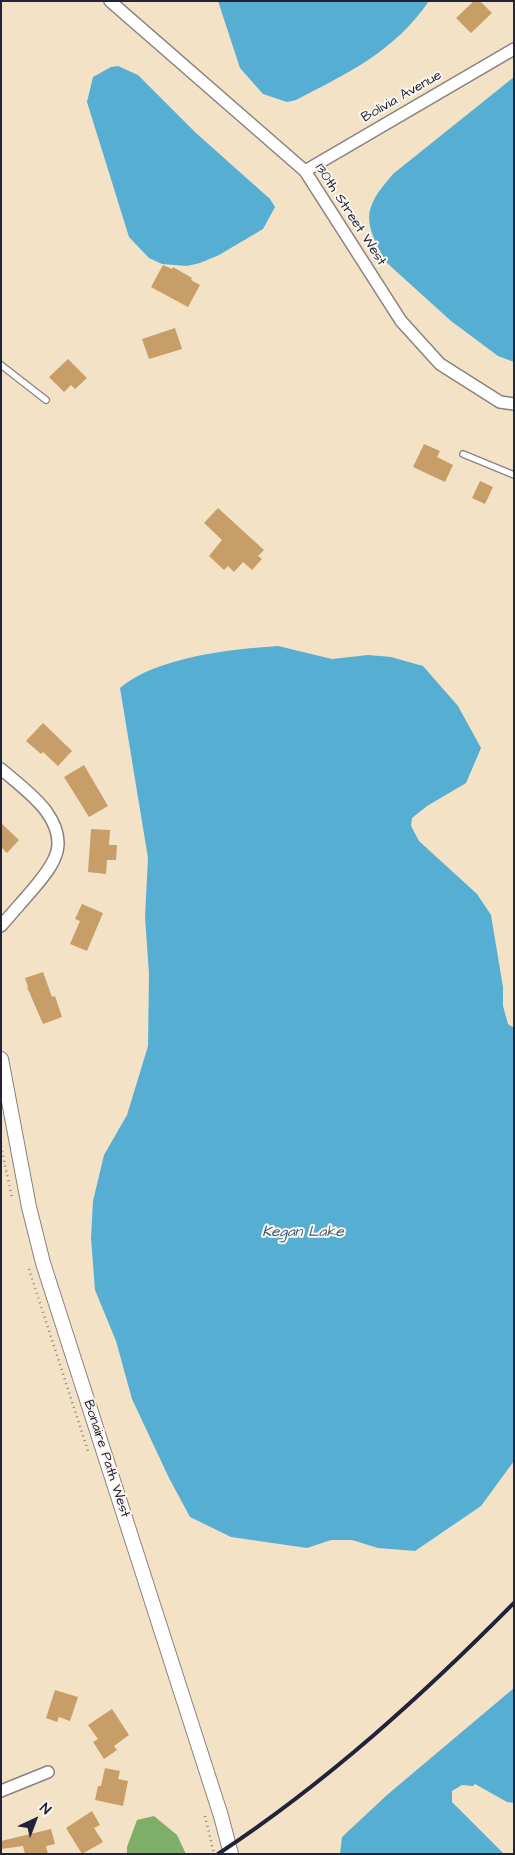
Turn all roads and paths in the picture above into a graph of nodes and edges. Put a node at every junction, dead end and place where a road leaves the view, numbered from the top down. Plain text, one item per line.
1 (110, 1) edge
2 (514, 49) edge
3 (305, 171) junction
4 (1, 365) edge
5 (46, 400) dead end
6 (514, 404) edge
7 (463, 454) dead end
8 (514, 475) edge
9 (1, 769) edge
10 (1, 926) edge
11 (1, 1059) edge
12 (48, 1772) dead end
13 (1, 1790) edge
14 (231, 1854) edge

1 - 3 street, 130th Street West
2 - 3 street, Bolivia Avenue
3 - 6 street, 130th Street West
4 - 5 lane
7 - 8 lane
9 - 10 street
11 - 14 street, Bonaire Path West
12 - 13 street

